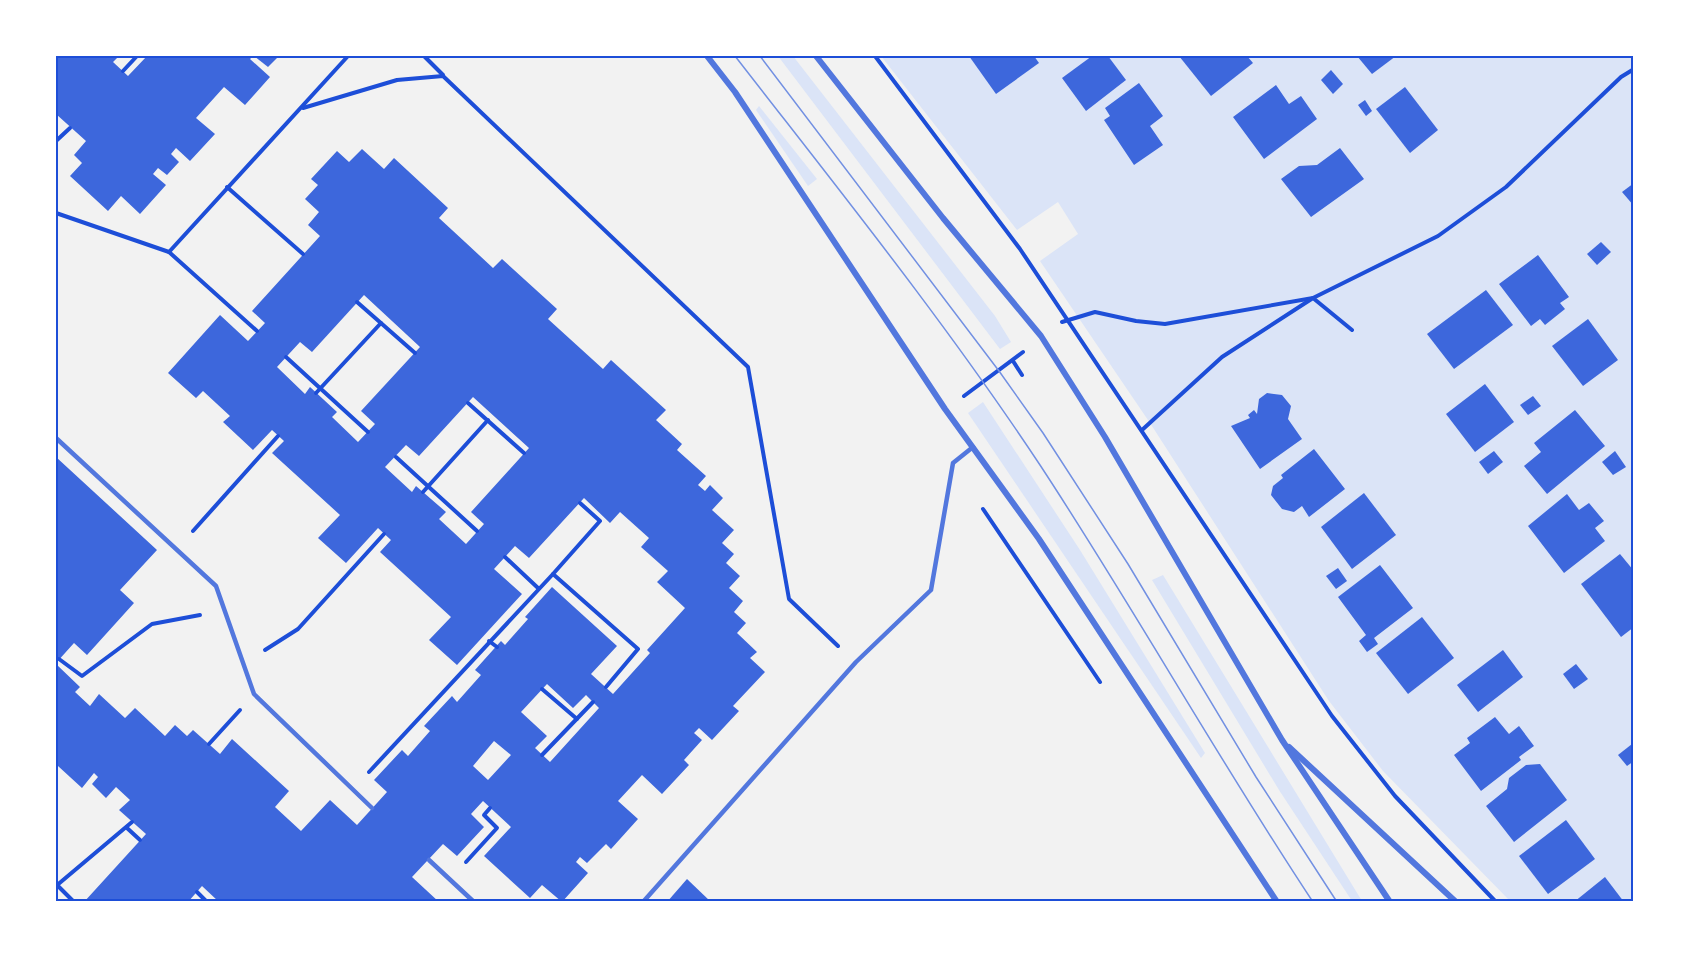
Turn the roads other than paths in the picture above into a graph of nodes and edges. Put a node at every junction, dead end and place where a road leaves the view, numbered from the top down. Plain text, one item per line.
1 (707, 56) edge
2 (816, 56) edge
3 (56, 438) edge
4 (973, 447) junction
5 (1282, 740) junction
6 (372, 808) dead end
7 (429, 860) dead end
8 (474, 902) edge
9 (643, 902) edge
10 (1277, 902) edge
11 (1390, 902) edge
12 (1456, 902) edge

1 - 4 street
2 - 5 street
3 - 6 lane
4 - 9 lane
4 - 10 street
5 - 11 street
5 - 12 street
7 - 8 lane

